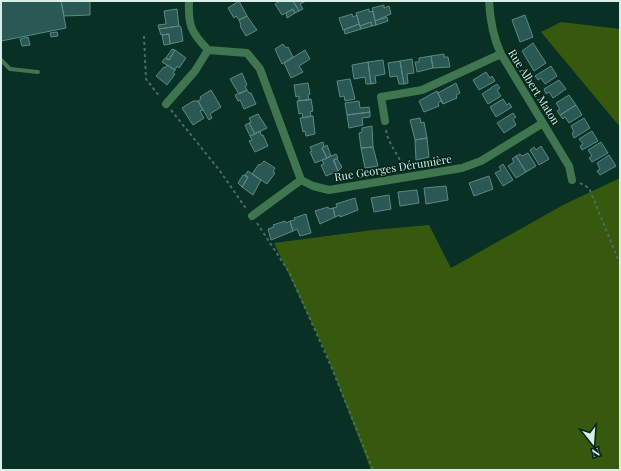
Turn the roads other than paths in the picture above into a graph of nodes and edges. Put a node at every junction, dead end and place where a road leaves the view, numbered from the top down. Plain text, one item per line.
1 (189, 1) edge
2 (489, 1) edge
3 (208, 50) junction
4 (500, 54) junction
5 (1, 60) edge
6 (38, 72) dead end
7 (166, 104) road end
8 (385, 122) road end
9 (543, 123) junction
10 (302, 180) junction
11 (572, 180) road end
12 (252, 216) road end

1 - 3 street
2 - 4 street, Rue Albert Maton
3 - 7 street
3 - 10 street
4 - 8 street
4 - 9 street, Rue Albert Maton
5 - 6 lane
9 - 10 street, Rue Georges Dérumière
9 - 11 street, Rue Albert Maton
10 - 12 street

